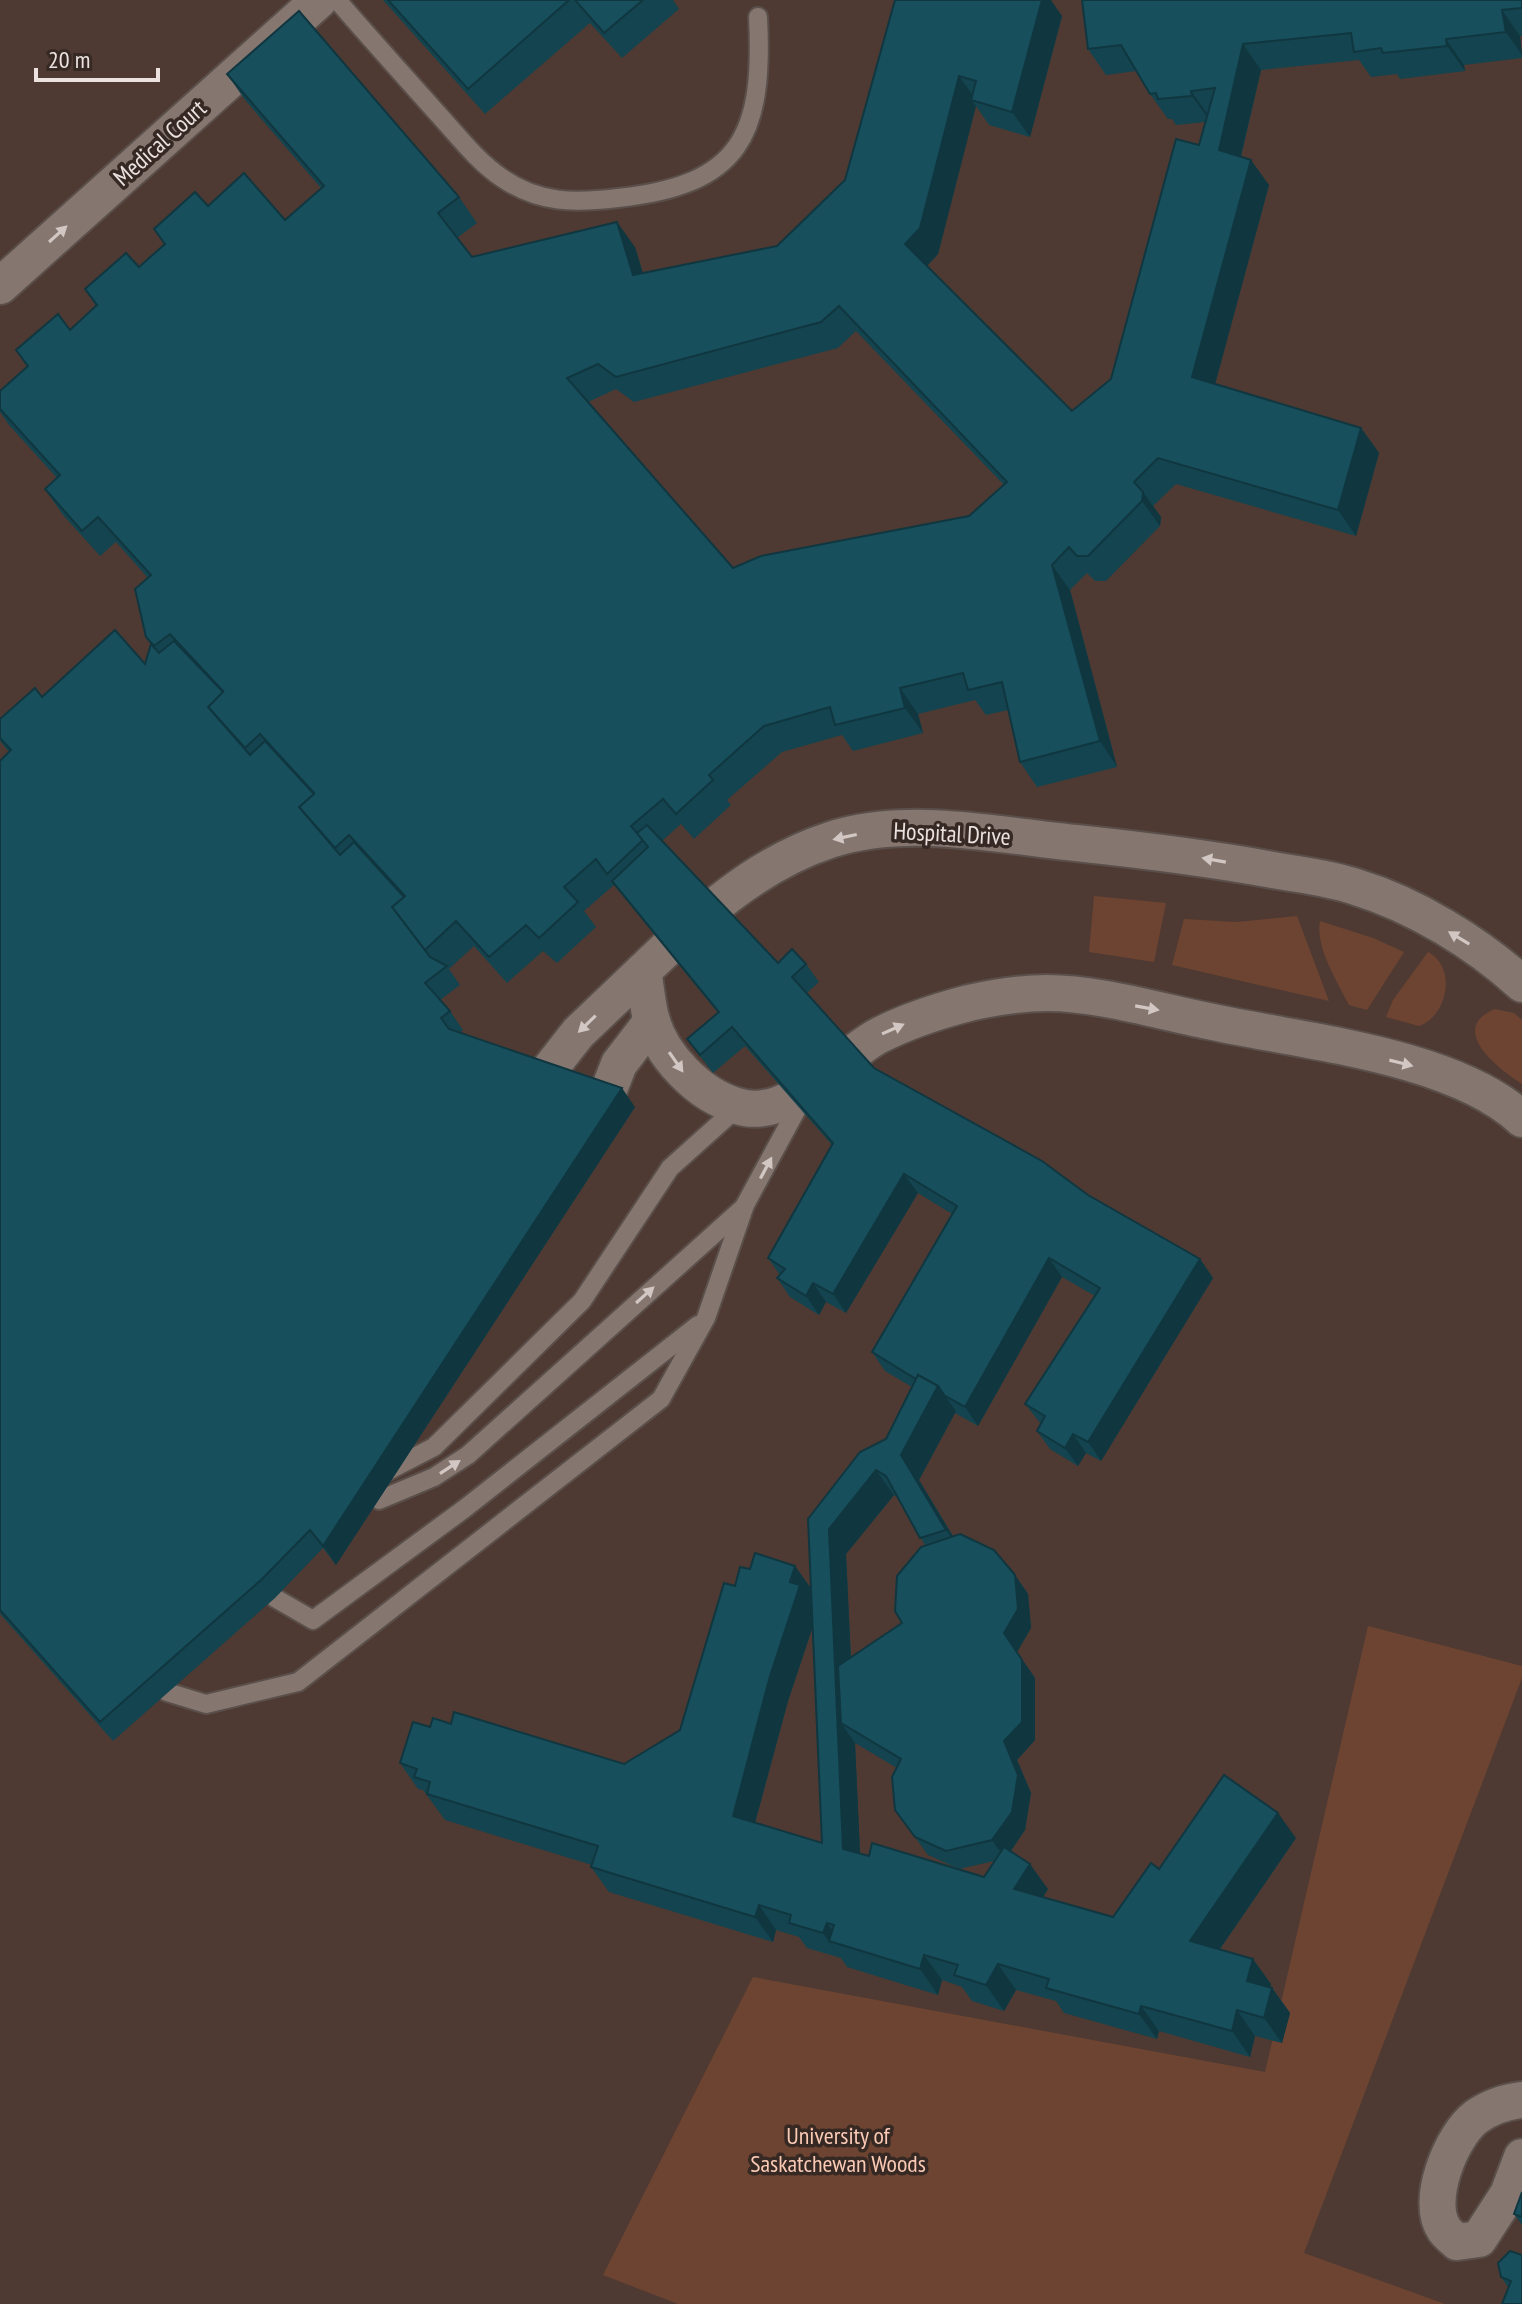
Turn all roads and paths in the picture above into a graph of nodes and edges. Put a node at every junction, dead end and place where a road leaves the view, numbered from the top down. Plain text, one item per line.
1 (319, 0) edge
2 (337, 0) edge
3 (758, 17) dead end
4 (0, 286) edge
5 (643, 971) junction
6 (1522, 984) edge
7 (652, 1021) junction
8 (807, 1090) junction
9 (738, 1107) junction
10 (1522, 1119) edge
11 (506, 1125) edge
12 (579, 1161) edge
13 (745, 1205) junction
14 (706, 1318) junction
15 (367, 1483) edge
16 (379, 1500) edge
17 (275, 1598) edge
18 (167, 1692) edge
19 (1522, 2101) edge
20 (1522, 2157) edge

4 -> 1 street, Medical Court
2 - 3 lane
6 -> 5 street, Hospital Drive
5 - 7 street
5 -> 11 street, Hospital Drive
7 -> 9 street
7 - 12 street
8 - 9 street
8 -> 10 street
13 -> 8 lane
9 - 15 lane
13 - 14 lane
16 -> 13 lane
14 - 17 lane
14 - 18 lane
19 - 20 street

